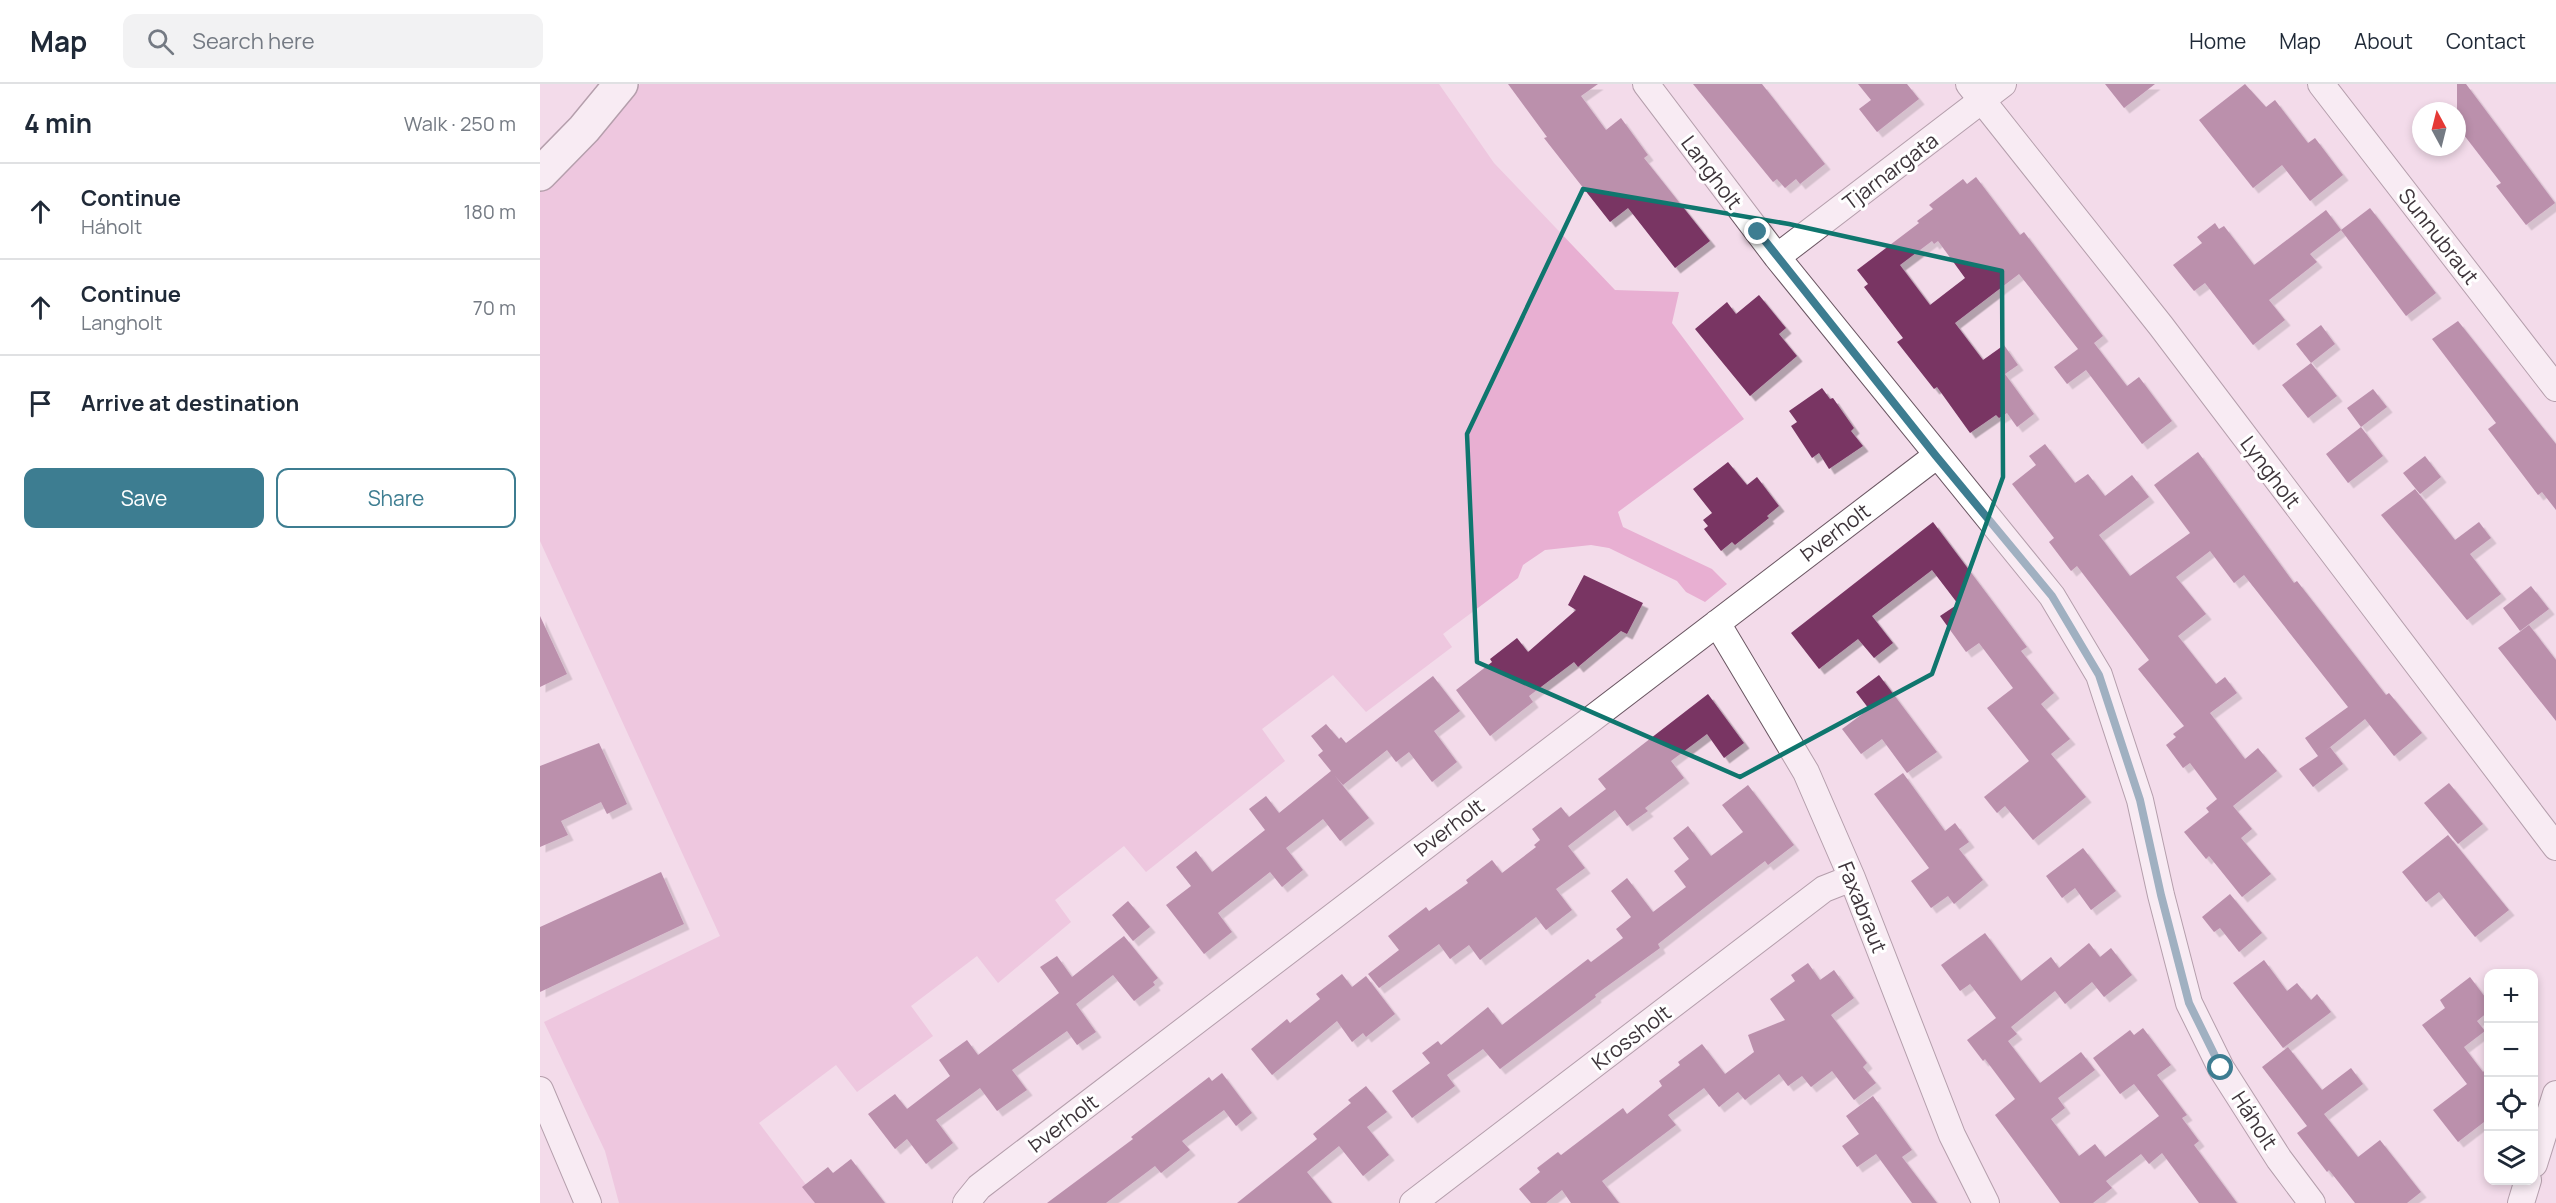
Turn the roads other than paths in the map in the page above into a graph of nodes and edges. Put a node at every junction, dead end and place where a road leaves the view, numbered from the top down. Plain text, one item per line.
1 (621, 84) edge
2 (1646, 84) edge
3 (2003, 84) edge
4 (2321, 84) edge
5 (1975, 92) edge
6 (540, 174) edge
7 (1777, 257) junction
8 (2556, 388) edge
9 (1936, 456) junction
10 (1717, 622) junction
11 (2556, 847) edge
12 (1852, 878) junction
13 (540, 1090) edge
14 (2556, 1094) edge
15 (2538, 1151) edge
16 (2526, 1185) edge
17 (588, 1203) edge
18 (966, 1203) edge
19 (1413, 1203) edge
20 (1986, 1203) edge
21 (2312, 1203) edge
22 (2521, 1203) edge

1 - 6 street
2 - 7 street, Langholt
3 - 5 street, Tjarnargata
4 - 8 street, Sunnubraut
5 - 7 street, Tjarnargata
5 - 11 street, Lyngholt
7 - 9 street, Langholt
9 - 10 street, Þverholt
9 - 21 street, Háholt
10 - 12 street, Faxabraut
10 - 18 street, Þverholt
12 - 19 street, Krossholt
12 - 20 street, Faxabraut
13 - 17 street
14 - 15 street
16 - 22 street

